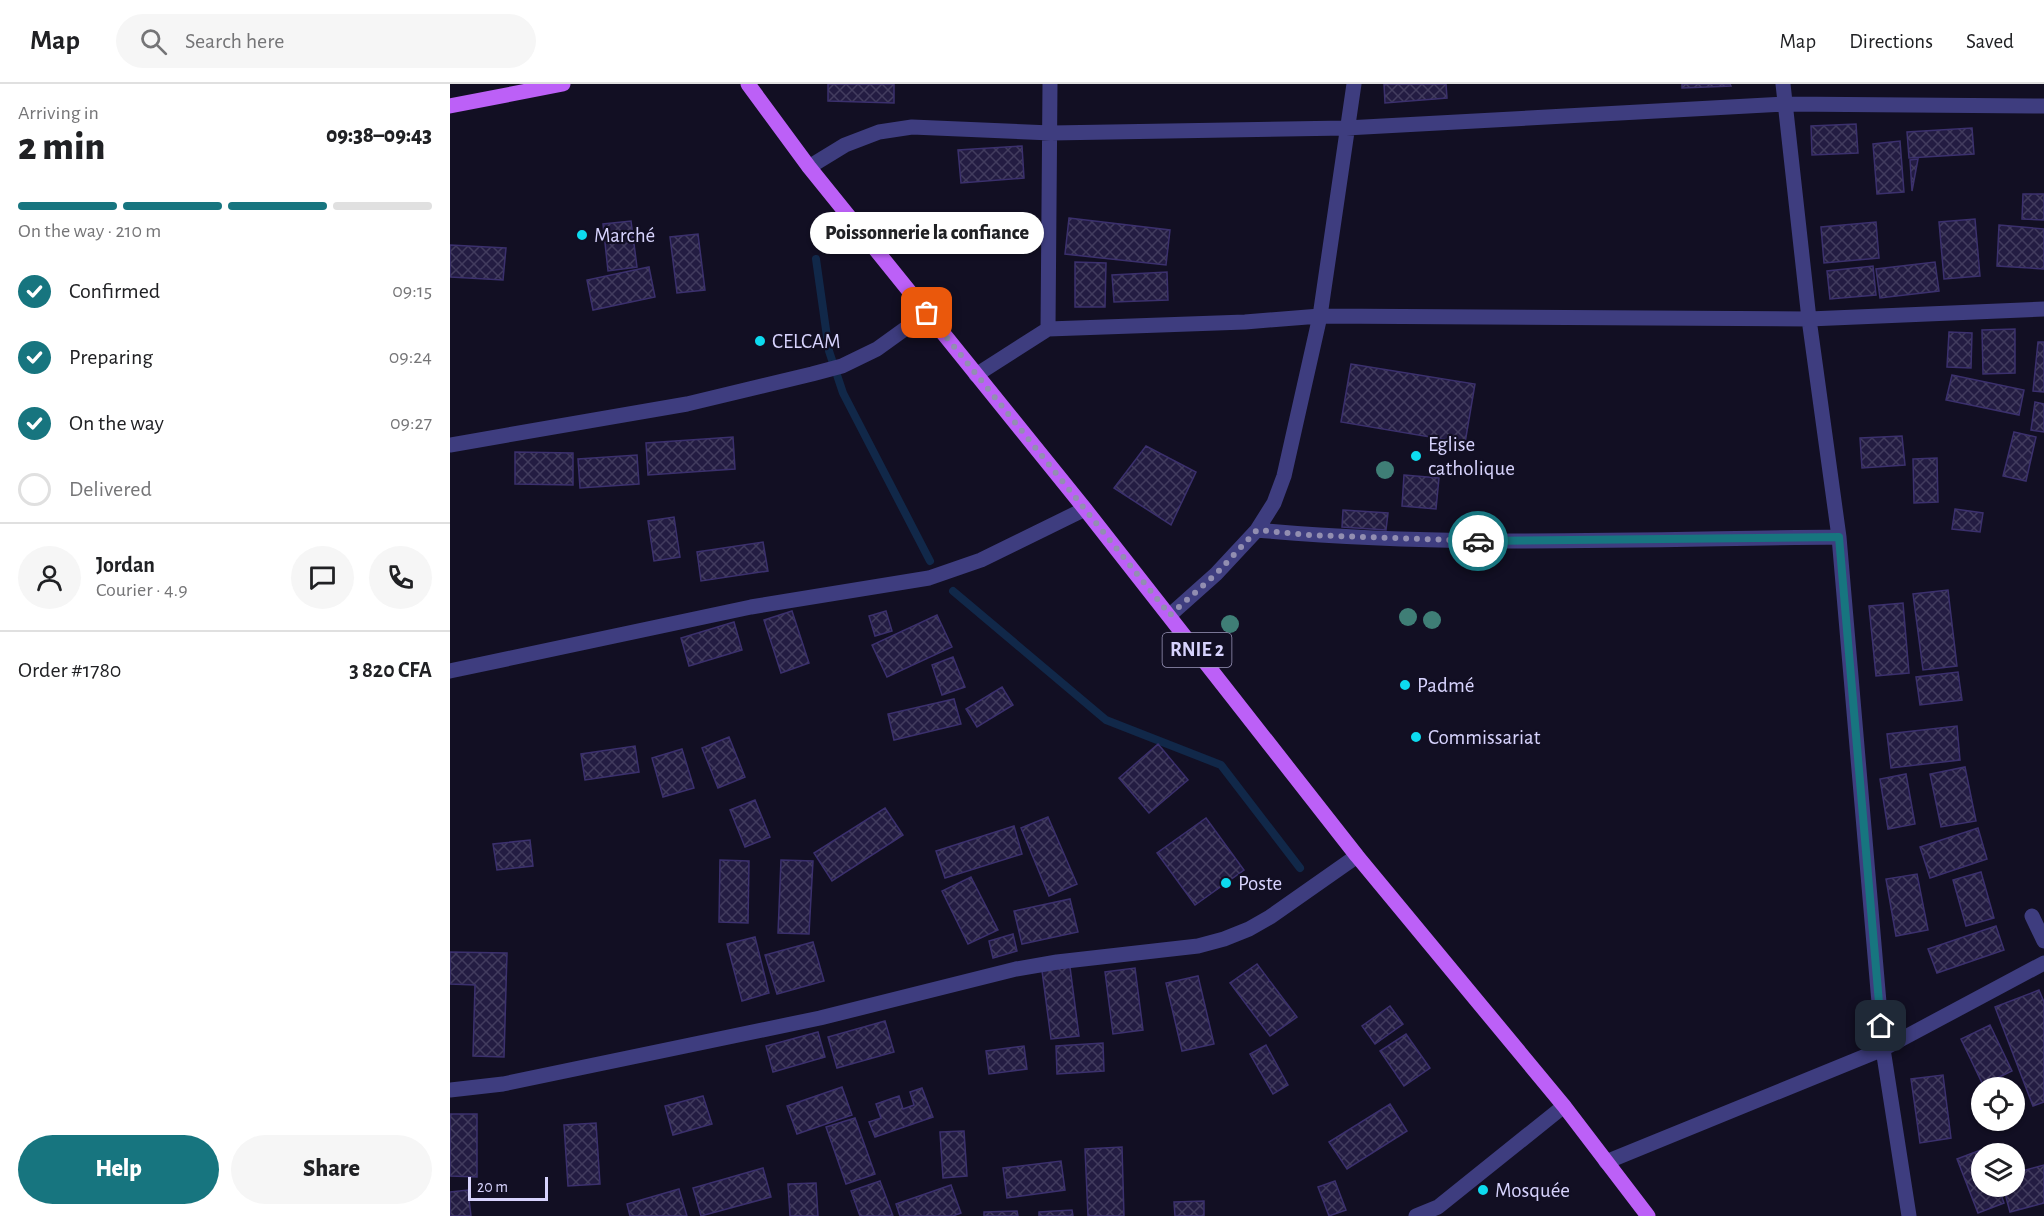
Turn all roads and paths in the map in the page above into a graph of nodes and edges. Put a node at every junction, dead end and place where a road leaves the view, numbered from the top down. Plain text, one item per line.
1 (563, 84) edge
2 (748, 84) edge
3 (1050, 84) edge
4 (1354, 84) edge
5 (1783, 84) edge
6 (1785, 104) junction
7 (450, 106) edge
8 (2044, 106) edge
9 (1346, 128) junction
10 (1051, 133) junction
11 (809, 167) junction
12 (2044, 309) edge
13 (927, 313) junction
14 (1320, 316) junction
15 (1809, 319) junction
16 (1048, 329) junction
17 (976, 375) junction
18 (450, 445) edge
19 (1085, 509) junction
20 (1257, 530) junction
21 (1839, 537) junction
22 (1170, 615) junction
23 (450, 671) edge
24 (1357, 855) junction
25 (2032, 916) dead end
26 (2044, 941) edge
27 (2044, 963) edge
28 (1882, 1049) junction
29 (450, 1090) edge
30 (1564, 1106) junction
31 (1606, 1162) junction
32 (1416, 1216) edge
33 (1648, 1216) edge
34 (1909, 1216) edge

1 - 7 main road
2 - 11 main road, RNIE 2
3 - 10 street
4 - 9 street
5 - 6 street
6 - 8 street
6 - 9 street
6 - 15 street
9 - 10 street
9 - 14 street
10 - 11 street
10 - 16 street
11 - 13 main road, RNIE 2
12 - 15 street
13 - 17 main road, RNIE 2
13 - 18 street
14 - 15 street
14 - 16 street
14 - 20 street
15 - 21 street
16 - 17 street
17 - 19 main road, RNIE 2
19 - 22 main road, RNIE 2
19 - 23 street
20 - 21 street
20 - 22 street
21 - 28 street
22 - 24 main road, RNIE 2
24 - 29 street
24 - 30 main road, RNIE 2
25 - 26 street
27 - 28 street
28 - 31 street
28 - 34 street
30 - 31 main road, RNIE 2
30 - 32 street
31 - 33 main road, RNIE 2

